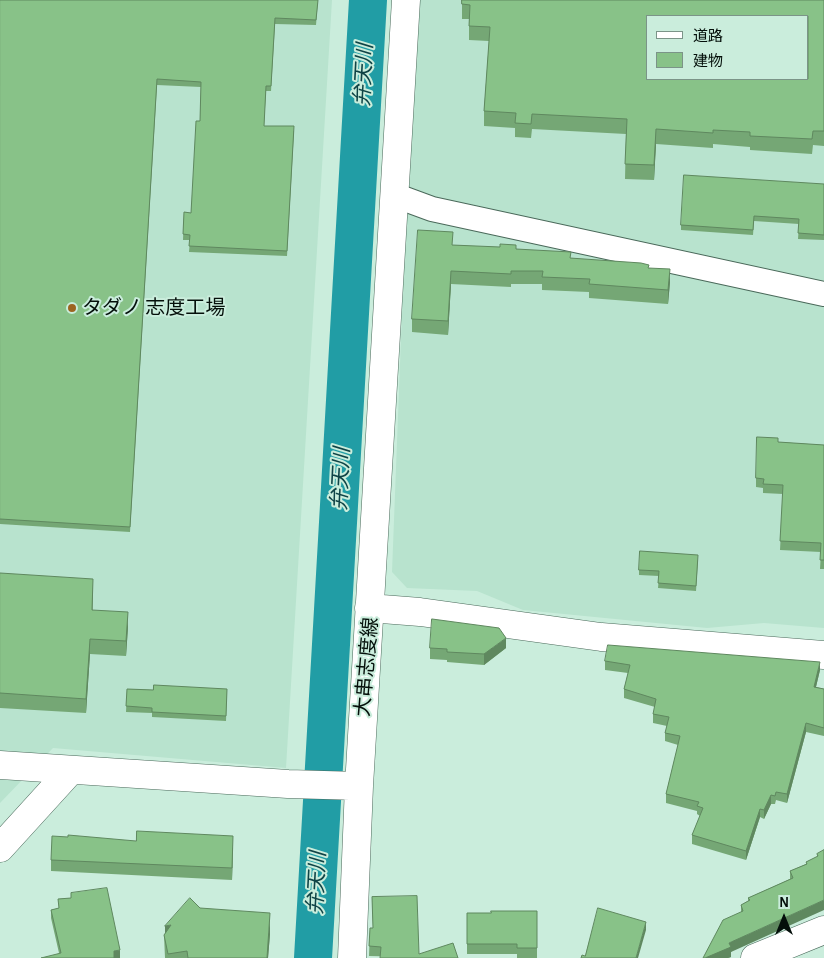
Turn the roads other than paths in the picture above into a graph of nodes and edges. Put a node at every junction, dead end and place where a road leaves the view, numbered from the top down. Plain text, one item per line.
1 (406, 0) edge
2 (394, 195) junction
3 (824, 294) edge
4 (369, 608) junction
5 (824, 655) edge
6 (0, 765) edge
7 (71, 770) junction
8 (346, 786) junction
9 (0, 848) edge
10 (824, 930) edge
11 (774, 955) edge
12 (352, 958) edge

1 - 2 main road
2 - 3 street
2 - 4 main road
4 - 5 main road, 大串志度線
4 - 8 main road, 大串志度線
6 - 7 main road
7 - 8 main road
7 - 9 main road
8 - 12 main road, 大串志度線
10 - 11 main road

